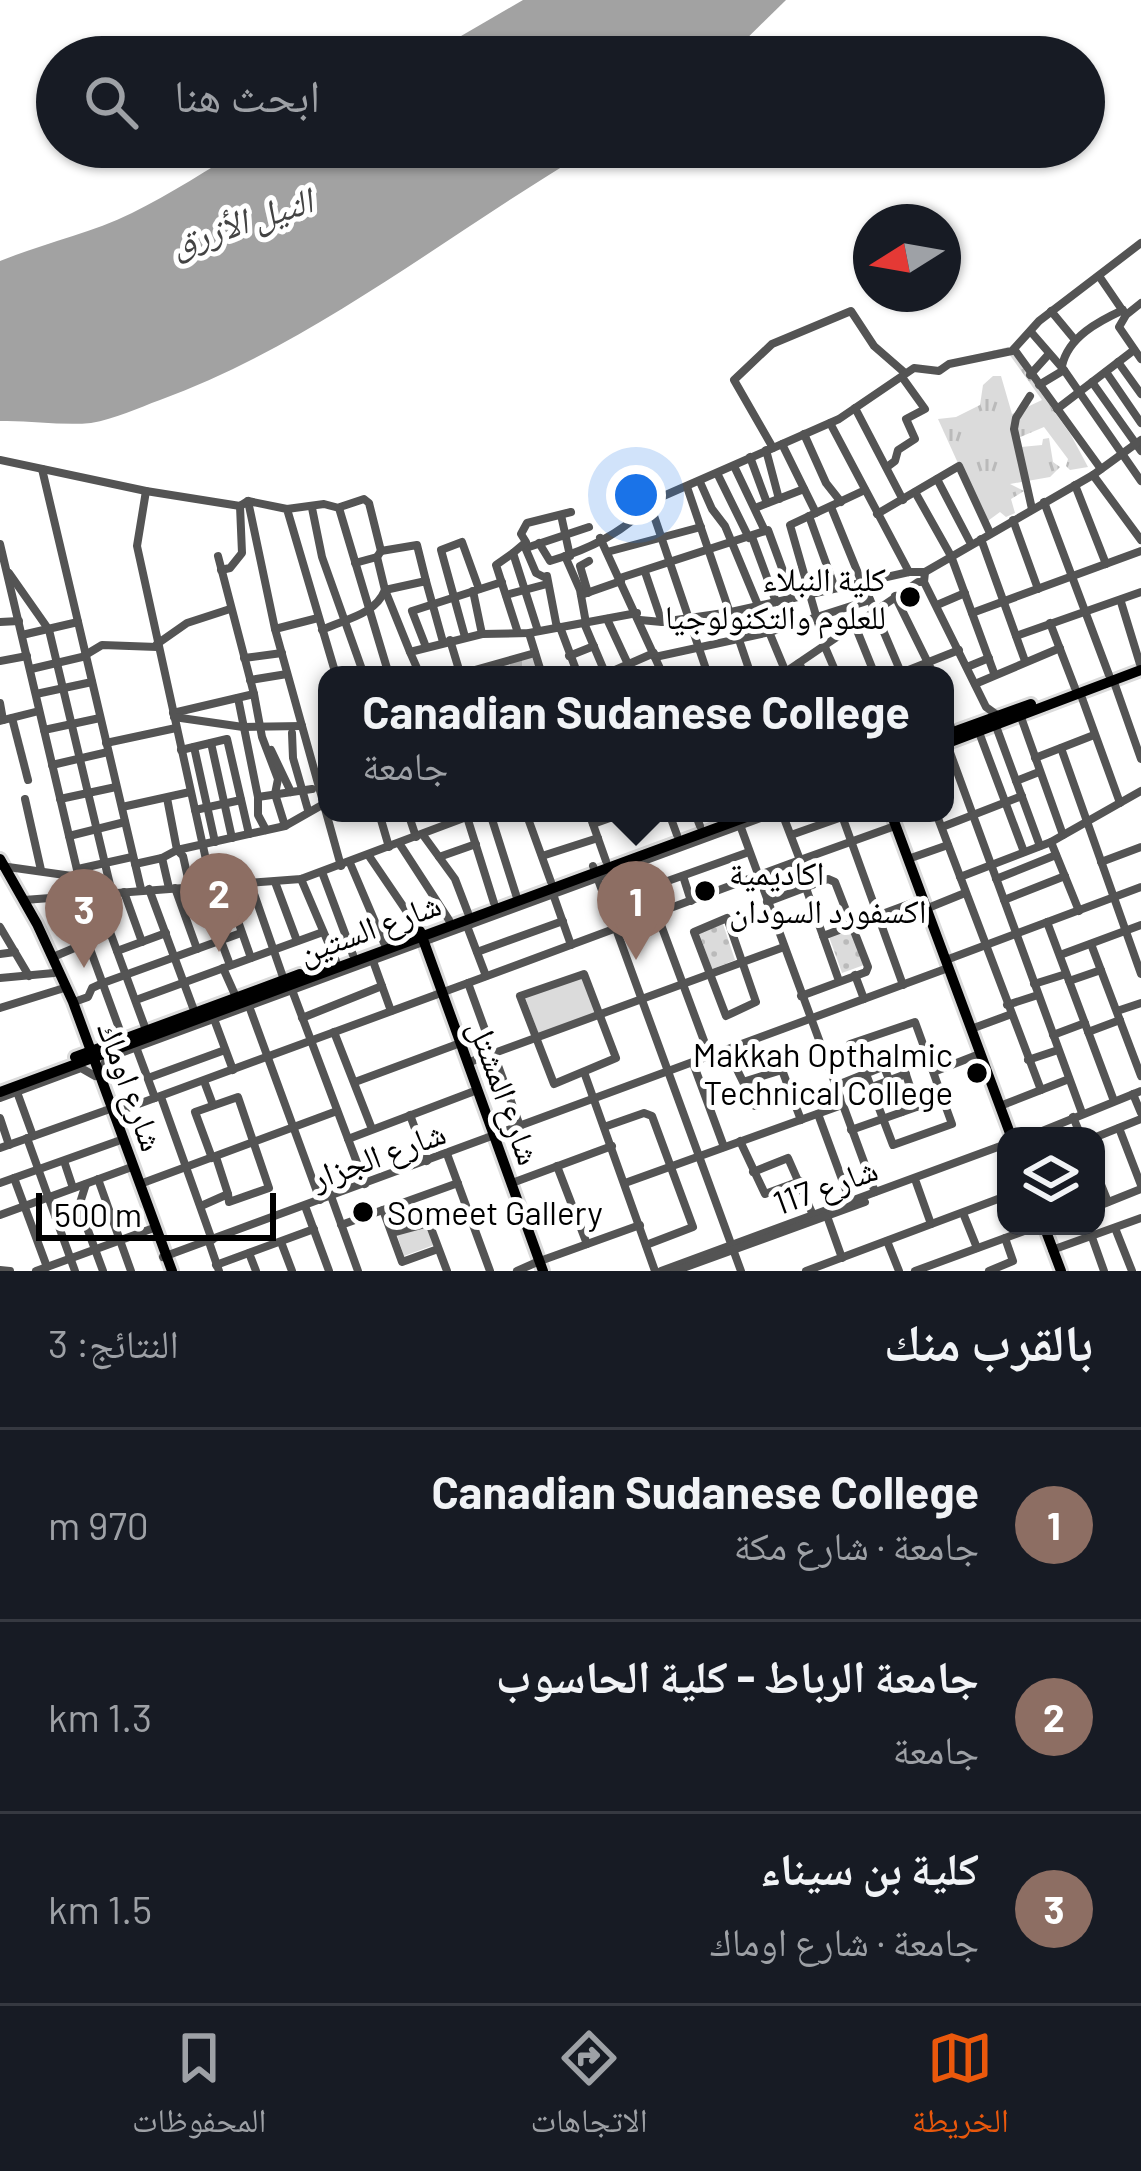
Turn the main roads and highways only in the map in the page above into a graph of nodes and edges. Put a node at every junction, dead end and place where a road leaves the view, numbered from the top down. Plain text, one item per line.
1 (1141, 668) edge
2 (954, 740) edge
3 (954, 740) edge
4 (715, 822) edge
5 (722, 822) edge
6 (892, 822) edge
7 (892, 822) edge
8 (676, 842) junction
9 (1, 866) edge
10 (598, 869) junction
11 (508, 901) junction
12 (923, 906) junction
13 (418, 938) junction
14 (945, 965) junction
15 (338, 968) junction
16 (439, 994) junction
17 (250, 997) junction
18 (206, 1018) junction
19 (116, 1049) junction
20 (84, 1052) junction
21 (43, 1073) junction
22 (990, 1086) junction
23 (0, 1092) edge
24 (110, 1111) junction
25 (1003, 1127) edge
26 (1004, 1127) edge
27 (492, 1138) junction
28 (1045, 1235) edge
29 (164, 1257) junction
30 (539, 1267) edge
31 (169, 1271) edge
32 (1059, 1271) edge

1 - 2 main road
1 - 3 main road
4 - 8 main road, شارع الستين
5 - 8 main road, شارع الستين
6 - 12 main road
7 - 12 main road
8 - 10 main road, شارع الستين
9 - 20 main road, شارع اوماك
9 - 20 main road, شارع اوماك
10 - 11 main road, شارع الستين
10 - 11 main road, شارع الستين
11 - 13 main road, شارع الستين
11 - 13 main road, شارع الستين
12 - 14 main road
13 - 15 main road, شارع الستين
13 - 15 main road, شارع الستين
13 - 16 main road, شارع المشتل
14 - 22 main road
14 - 22 main road
15 - 17 main road, شارع الستين
15 - 17 main road, شارع الستين
16 - 27 main road, شارع المشتل
16 - 27 main road, شارع المشتل
17 - 18 main road, شارع الستين
18 - 19 main road, شارع الستين
18 - 19 main road, شارع الستين
19 - 20 main road, شارع الستين
20 - 21 main road, شارع الستين
20 - 21 main road, شارع الستين
20 - 24 main road, شارع اوماك
21 - 23 main road, شارع الستين
22 - 25 main road
22 - 26 main road
24 - 29 main road, شارع اوماك
24 - 29 main road, شارع اوماك
27 - 30 main road, شارع المشتل
27 - 30 main road, شارع المشتل
28 - 32 main road
29 - 31 main road, شارع اوماك

